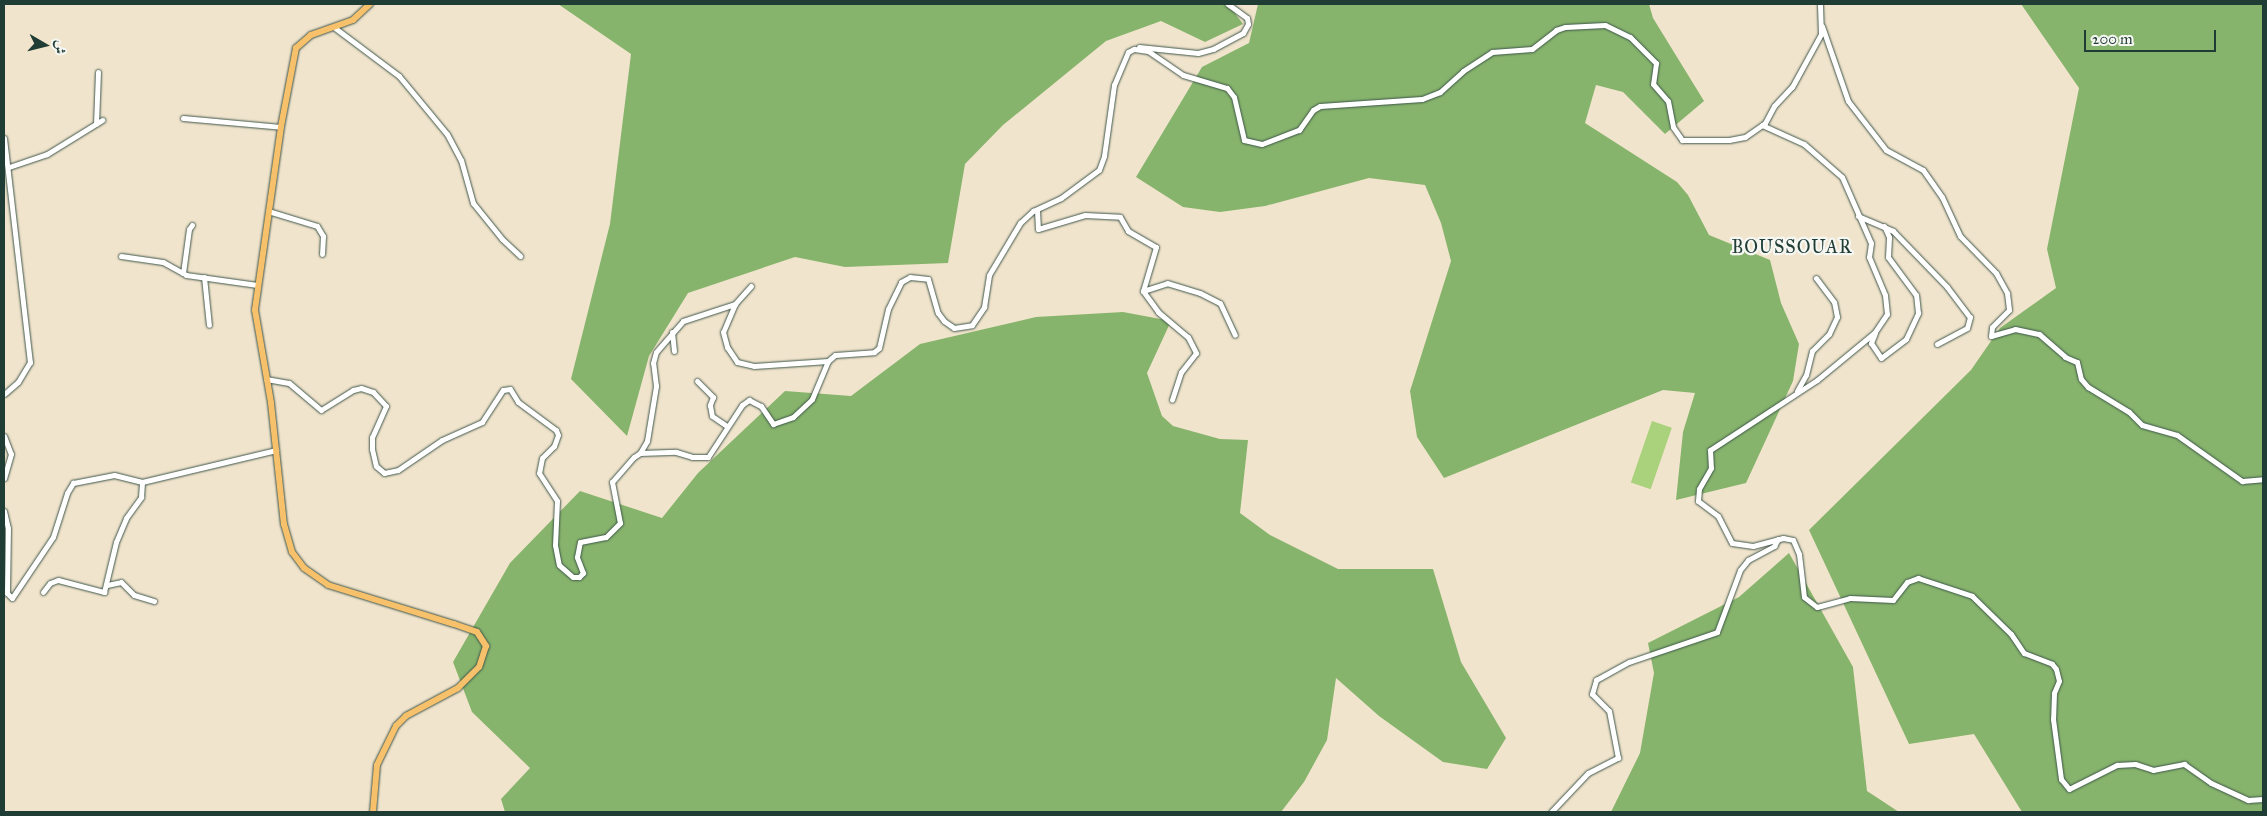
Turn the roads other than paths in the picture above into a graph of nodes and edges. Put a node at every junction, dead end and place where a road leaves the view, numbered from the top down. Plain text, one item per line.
1 (370, 4) edge
2 (1228, 4) edge
3 (1820, 4) edge
4 (1822, 24) junction
5 (335, 28) junction
6 (1134, 48) junction
7 (98, 72) dead end
8 (183, 118) dead end
9 (1762, 125) junction
10 (281, 127) junction
11 (4, 138) edge
12 (9, 167) junction
13 (1037, 210) junction
14 (268, 211) junction
15 (1858, 216) junction
16 (192, 224) dead end
17 (1884, 225) junction
18 (322, 254) dead end
19 (121, 256) dead end
20 (520, 256) dead end
21 (183, 273) junction
22 (204, 277) junction
23 (1816, 278) dead end
24 (257, 285) junction
25 (751, 286) dead end
26 (1143, 291) junction
27 (735, 304) junction
28 (209, 325) dead end
29 (673, 329) junction
30 (1877, 329) junction
31 (1235, 335) dead end
32 (1937, 344) dead end
33 (674, 351) dead end
34 (828, 361) junction
35 (266, 379) junction
36 (697, 381) dead end
37 (1797, 392) junction
38 (4, 394) edge
39 (1172, 400) dead end
40 (727, 426) junction
41 (4, 436) edge
42 (276, 450) junction
43 (640, 453) junction
44 (4, 478) edge
45 (2263, 479) edge
46 (142, 482) junction
47 (4, 510) edge
48 (1778, 539) junction
49 (107, 585) junction
50 (43, 592) dead end
51 (154, 601) dead end
52 (2263, 799) edge
53 (373, 812) edge
54 (1551, 812) edge

1 - 5 main road
2 - 6 street
3 - 4 street
4 - 9 street
4 - 45 street
5 - 10 main road
5 - 20 street
6 - 9 street
6 - 13 street
7 - 12 street
8 - 10 street
9 - 15 street
10 - 14 main road
11 - 12 street
12 - 38 street
13 - 26 street
13 - 34 street
14 - 18 street
14 - 24 main road
15 - 17 street
15 - 30 street
16 - 21 street
17 - 30 street
17 - 32 street
19 - 21 street
21 - 22 street
22 - 24 street
22 - 28 street
23 - 37 street
24 - 35 main road
25 - 27 street
26 - 31 street
26 - 39 street
27 - 29 street
27 - 34 street
29 - 33 street
29 - 43 street
30 - 37 street
34 - 40 street
35 - 42 main road
35 - 43 street
36 - 40 street
37 - 48 street
40 - 43 street
41 - 44 street
42 - 46 street
42 - 53 main road
46 - 47 street
46 - 49 street
48 - 52 street
48 - 54 street
49 - 50 street
49 - 51 street

